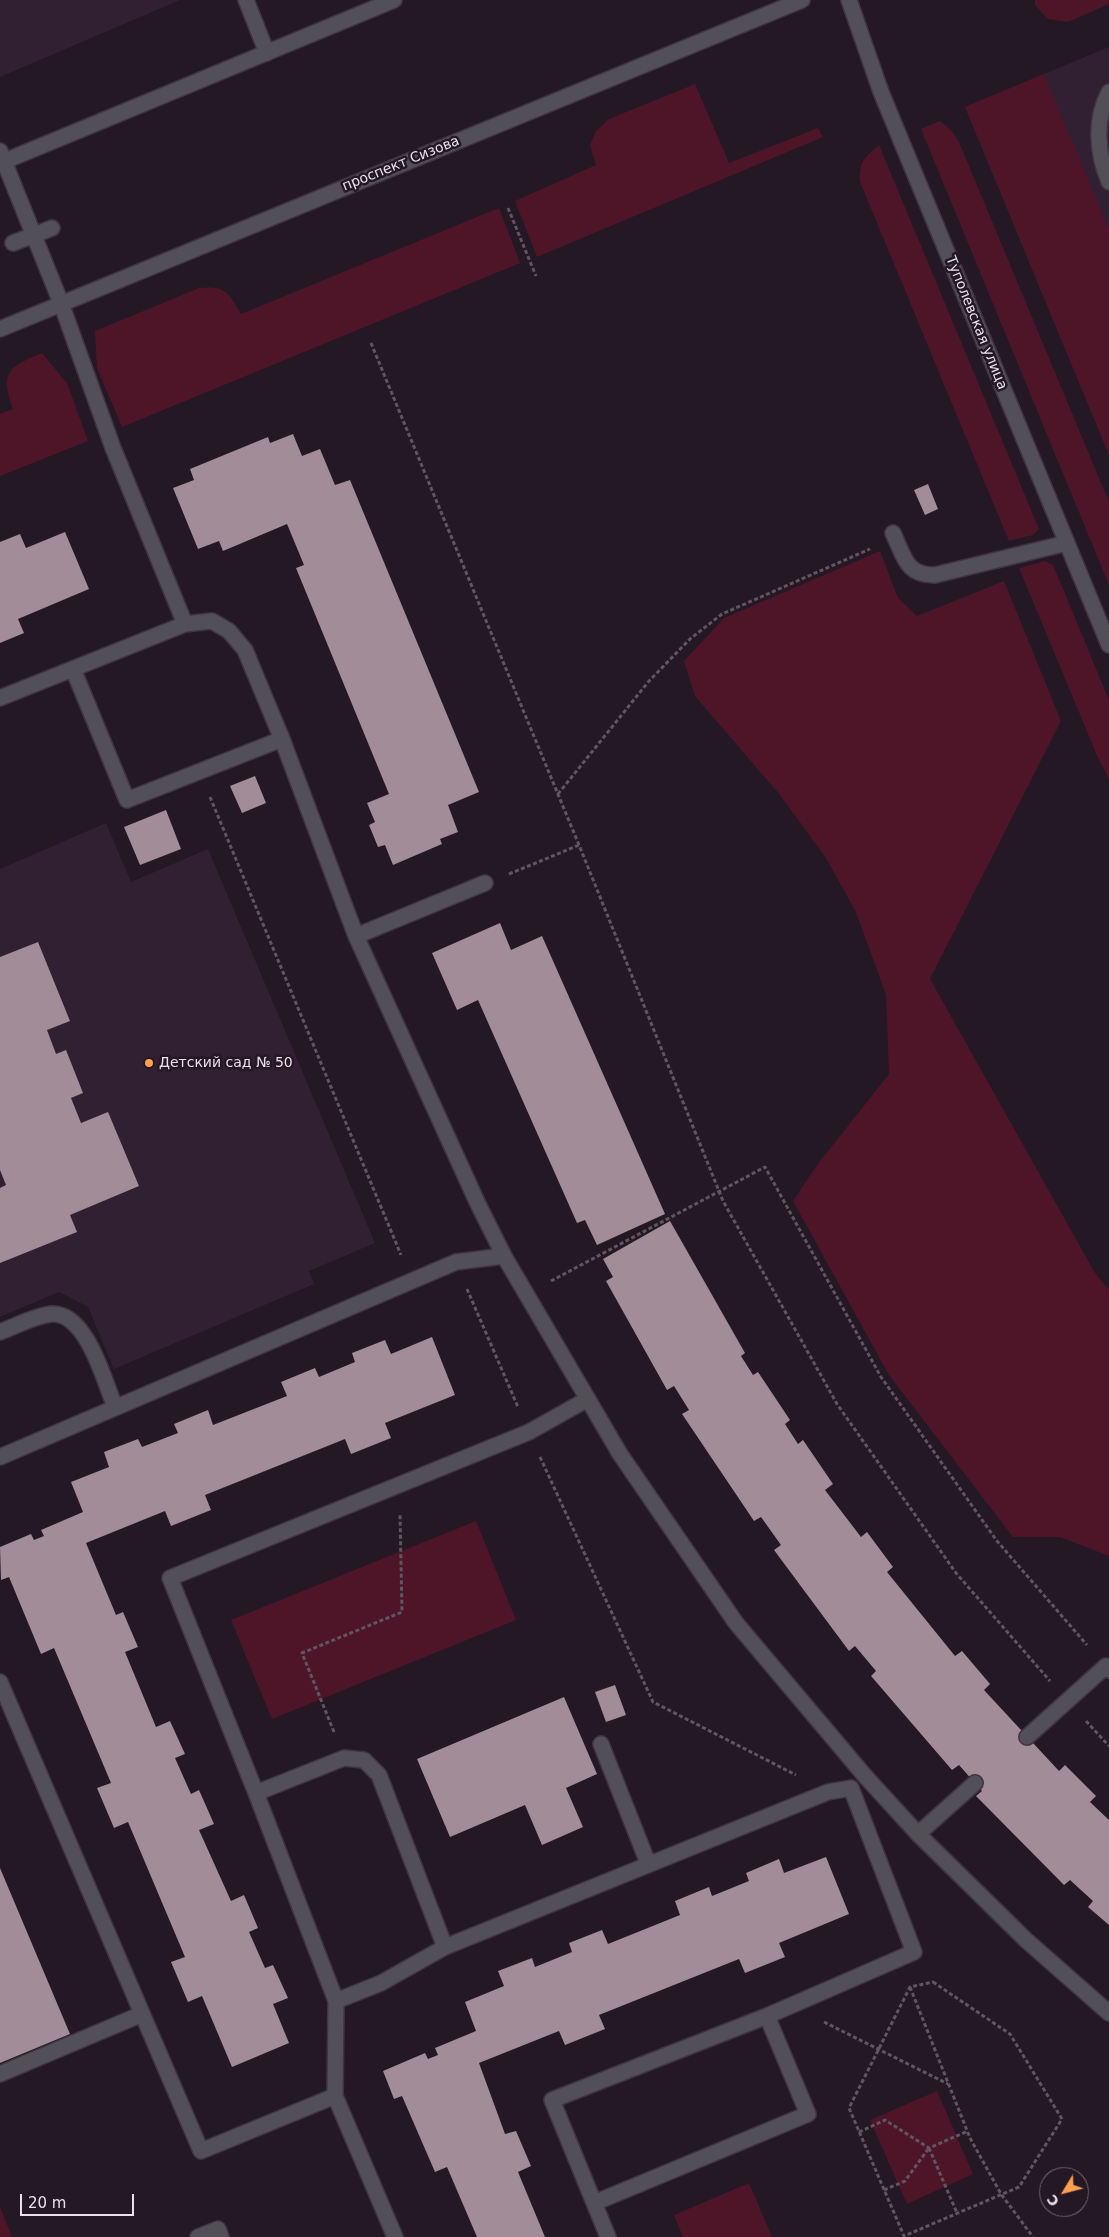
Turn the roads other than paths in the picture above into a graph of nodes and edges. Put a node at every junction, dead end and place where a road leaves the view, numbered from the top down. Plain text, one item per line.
1 (246, 0) edge
2 (394, 0) edge
3 (802, 0) edge
4 (848, 0) edge
5 (267, 53) junction
6 (1109, 92) edge
7 (1, 158) edge
8 (1109, 182) edge
9 (52, 228) dead end
10 (33, 235) junction
11 (13, 243) dead end
12 (60, 303) junction
13 (0, 329) edge
14 (895, 535) road end
15 (1067, 543) junction
16 (185, 624) junction
17 (1109, 645) edge
18 (73, 669) junction
19 (0, 698) edge
20 (282, 739) junction
21 (485, 883) road end
22 (356, 936) junction
23 (504, 1256) junction
24 (0, 1332) edge
25 (586, 1400) junction
26 (115, 1407) junction
27 (0, 1457) edge
28 (1107, 1668) edge
29 (0, 1682) edge
30 (1027, 1737) dead end
31 (602, 1744) dead end
32 (865, 1776) junction
33 (975, 1783) dead end
34 (850, 1788) junction
35 (256, 1793) junction
36 (918, 1834) junction
37 (648, 1863) junction
38 (445, 1947) junction
39 (336, 2001) junction
40 (1109, 2013) edge
41 (142, 2014) junction
42 (767, 2016) junction
43 (0, 2074) edge
44 (335, 2096) junction
45 (594, 2203) junction
46 (198, 2237) edge
47 (221, 2237) edge
48 (395, 2237) edge
49 (608, 2237) edge

1 - 5 street
2 - 5 street
3 - 12 street, проспект Сизова
4 - 15 street, Туполевская улица
5 - 7 street
6 - 8 street
7 - 10 street
9 - 10 street
10 - 11 street
10 - 12 street
12 - 13 street, проспект Сизова
12 - 16 street
14 - 15 street
15 - 17 street, Туполевская улица
16 - 18 street
16 - 20 street
18 - 19 street
18 - 20 street
20 - 22 street
21 - 22 street
22 - 23 street
23 - 25 street
23 - 26 street
24 - 26 street
25 - 32 street
25 - 35 street
26 - 27 street
28 - 30 street
29 - 41 street
31 - 37 street
32 - 34 street
32 - 36 street
33 - 36 street
34 - 37 street
34 - 42 street
35 - 38 street
35 - 39 street
36 - 40 street
37 - 38 street
38 - 39 street
39 - 44 street
41 - 43 street
41 - 44 street
42 - 45 street
42 - 45 street
44 - 48 street
45 - 49 street
46 - 47 street

